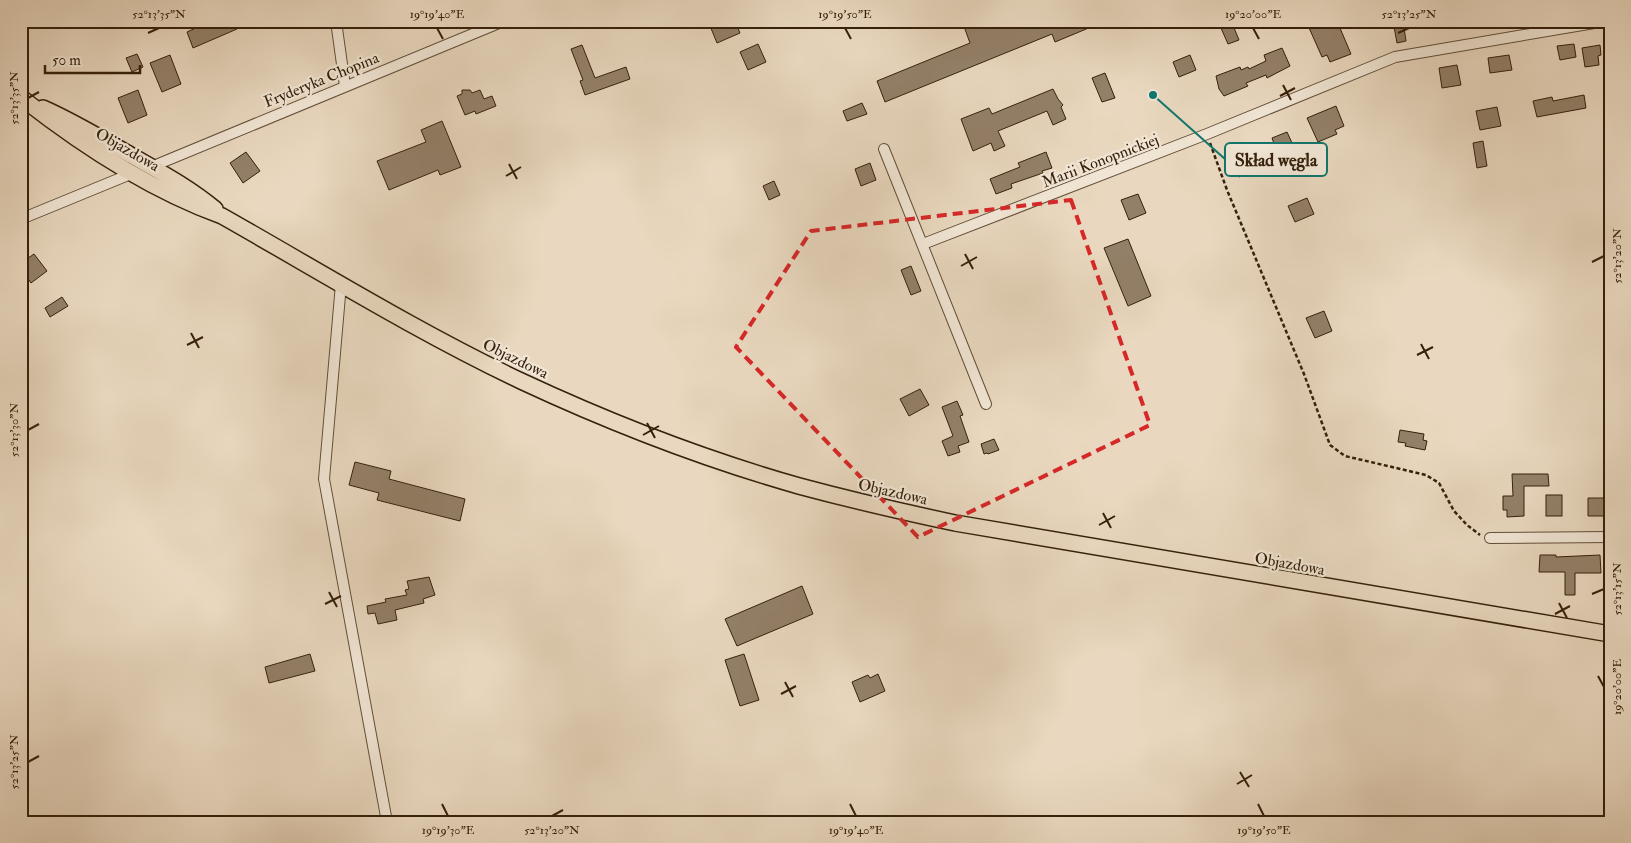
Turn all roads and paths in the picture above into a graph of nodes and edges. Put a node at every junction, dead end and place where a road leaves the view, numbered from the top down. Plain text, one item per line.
1 (336, 21) edge
2 (504, 21) edge
3 (1606, 21) edge
4 (345, 86) junction
5 (22, 99) edge
6 (1207, 134) junction
7 (884, 149) dead end
8 (151, 166) junction
9 (133, 173) junction
10 (222, 216) junction
11 (21, 219) edge
12 (923, 244) junction
13 (341, 284) junction
14 (986, 404) dead end
15 (1610, 537) edge
16 (1490, 538) joint
17 (1610, 634) edge
18 (387, 822) edge

1 - 4 street
2 - 4 street, Fryderyka Chopina
3 - 6 street, Marii Konopnickiej
4 - 8 street, Fryderyka Chopina
5 - 8 main road, Objazdowa
5 - 9 main road, Objazdowa
6 - 12 street, Marii Konopnickiej
6 - 16 path
7 - 12 street
8 - 10 main road, Objazdowa
9 - 10 main road, Objazdowa
9 - 11 street
10 - 13 main road, Objazdowa
12 - 14 street
13 - 17 main road, Objazdowa
13 - 18 street
15 - 16 street

